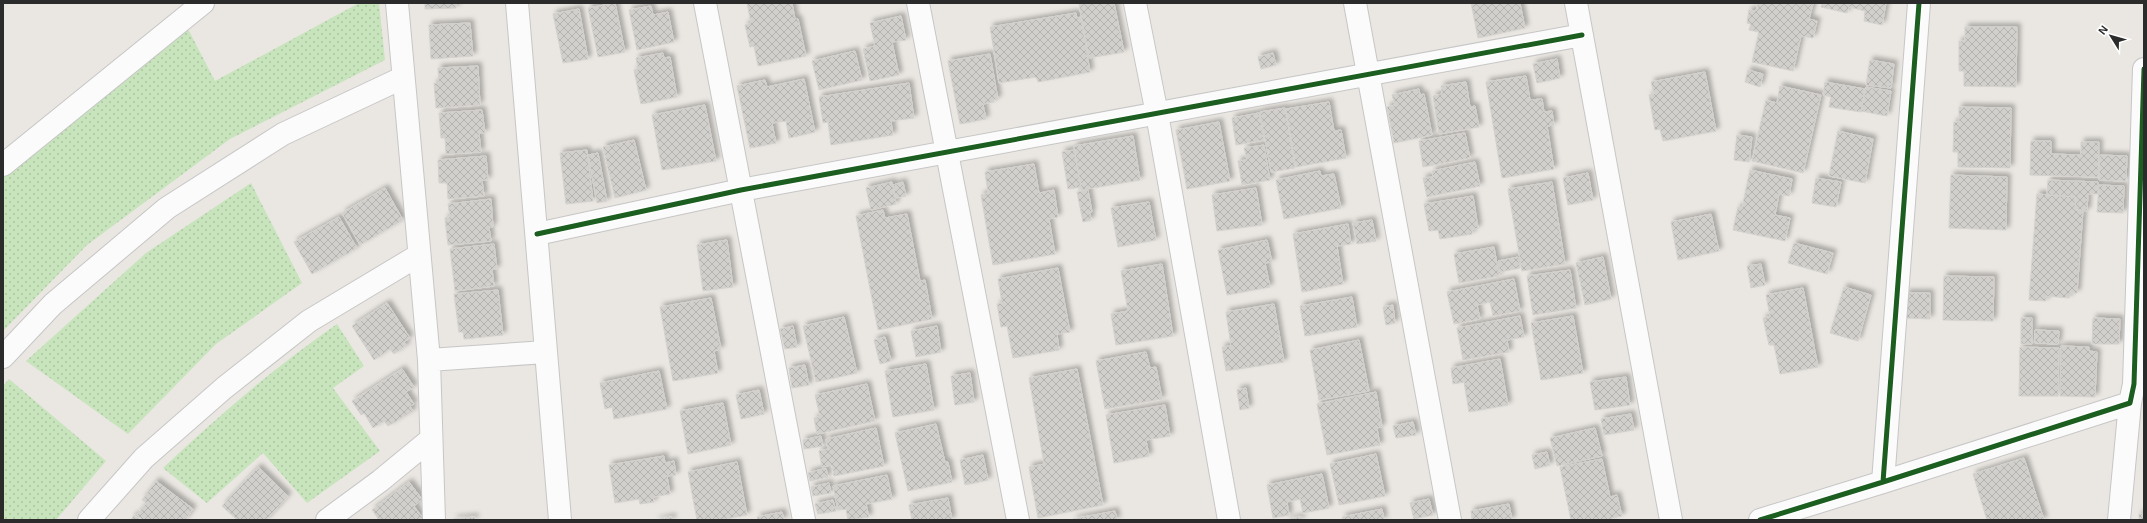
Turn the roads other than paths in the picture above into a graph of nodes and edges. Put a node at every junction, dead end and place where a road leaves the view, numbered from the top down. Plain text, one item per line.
1 (203, 3) edge
2 (397, 3) edge
3 (517, 3) edge
4 (705, 3) edge
5 (918, 3) edge
6 (1135, 3) edge
7 (1355, 3) edge
8 (1576, 3) edge
9 (1919, 3) edge
10 (1582, 35) junction
11 (2144, 69) edge
12 (1369, 74) junction
13 (402, 78) junction
14 (1157, 114) junction
15 (948, 153) junction
16 (3, 165) edge
17 (741, 190) junction
18 (537, 234) junction
19 (419, 255) junction
20 (546, 352) junction
21 (3, 357) edge
22 (429, 360) junction
23 (2136, 391) edge
24 (431, 439) junction
25 (1883, 482) junction
26 (89, 520) edge
27 (327, 520) edge
28 (434, 520) edge
29 (560, 520) edge
30 (804, 520) edge
31 (1018, 520) edge
32 (1229, 520) edge
33 (1450, 520) edge
34 (1671, 520) edge
35 (1760, 520) edge
36 (2120, 520) edge

1 - 16 street
2 - 13 street
3 - 18 street
4 - 17 street
5 - 15 street
6 - 14 street
7 - 12 street
8 - 10 street
9 - 25 street
10 - 12 street
10 - 34 street
11 - 23 street
12 - 14 street
12 - 33 street
13 - 19 street
13 - 21 street
14 - 15 street
14 - 32 street
15 - 17 street
15 - 31 street
17 - 18 street
17 - 30 street
18 - 20 street
19 - 22 street
19 - 26 street
20 - 22 street
20 - 29 street
22 - 24 street
23 - 25 street
23 - 36 street
24 - 27 street
24 - 28 street
25 - 35 street

